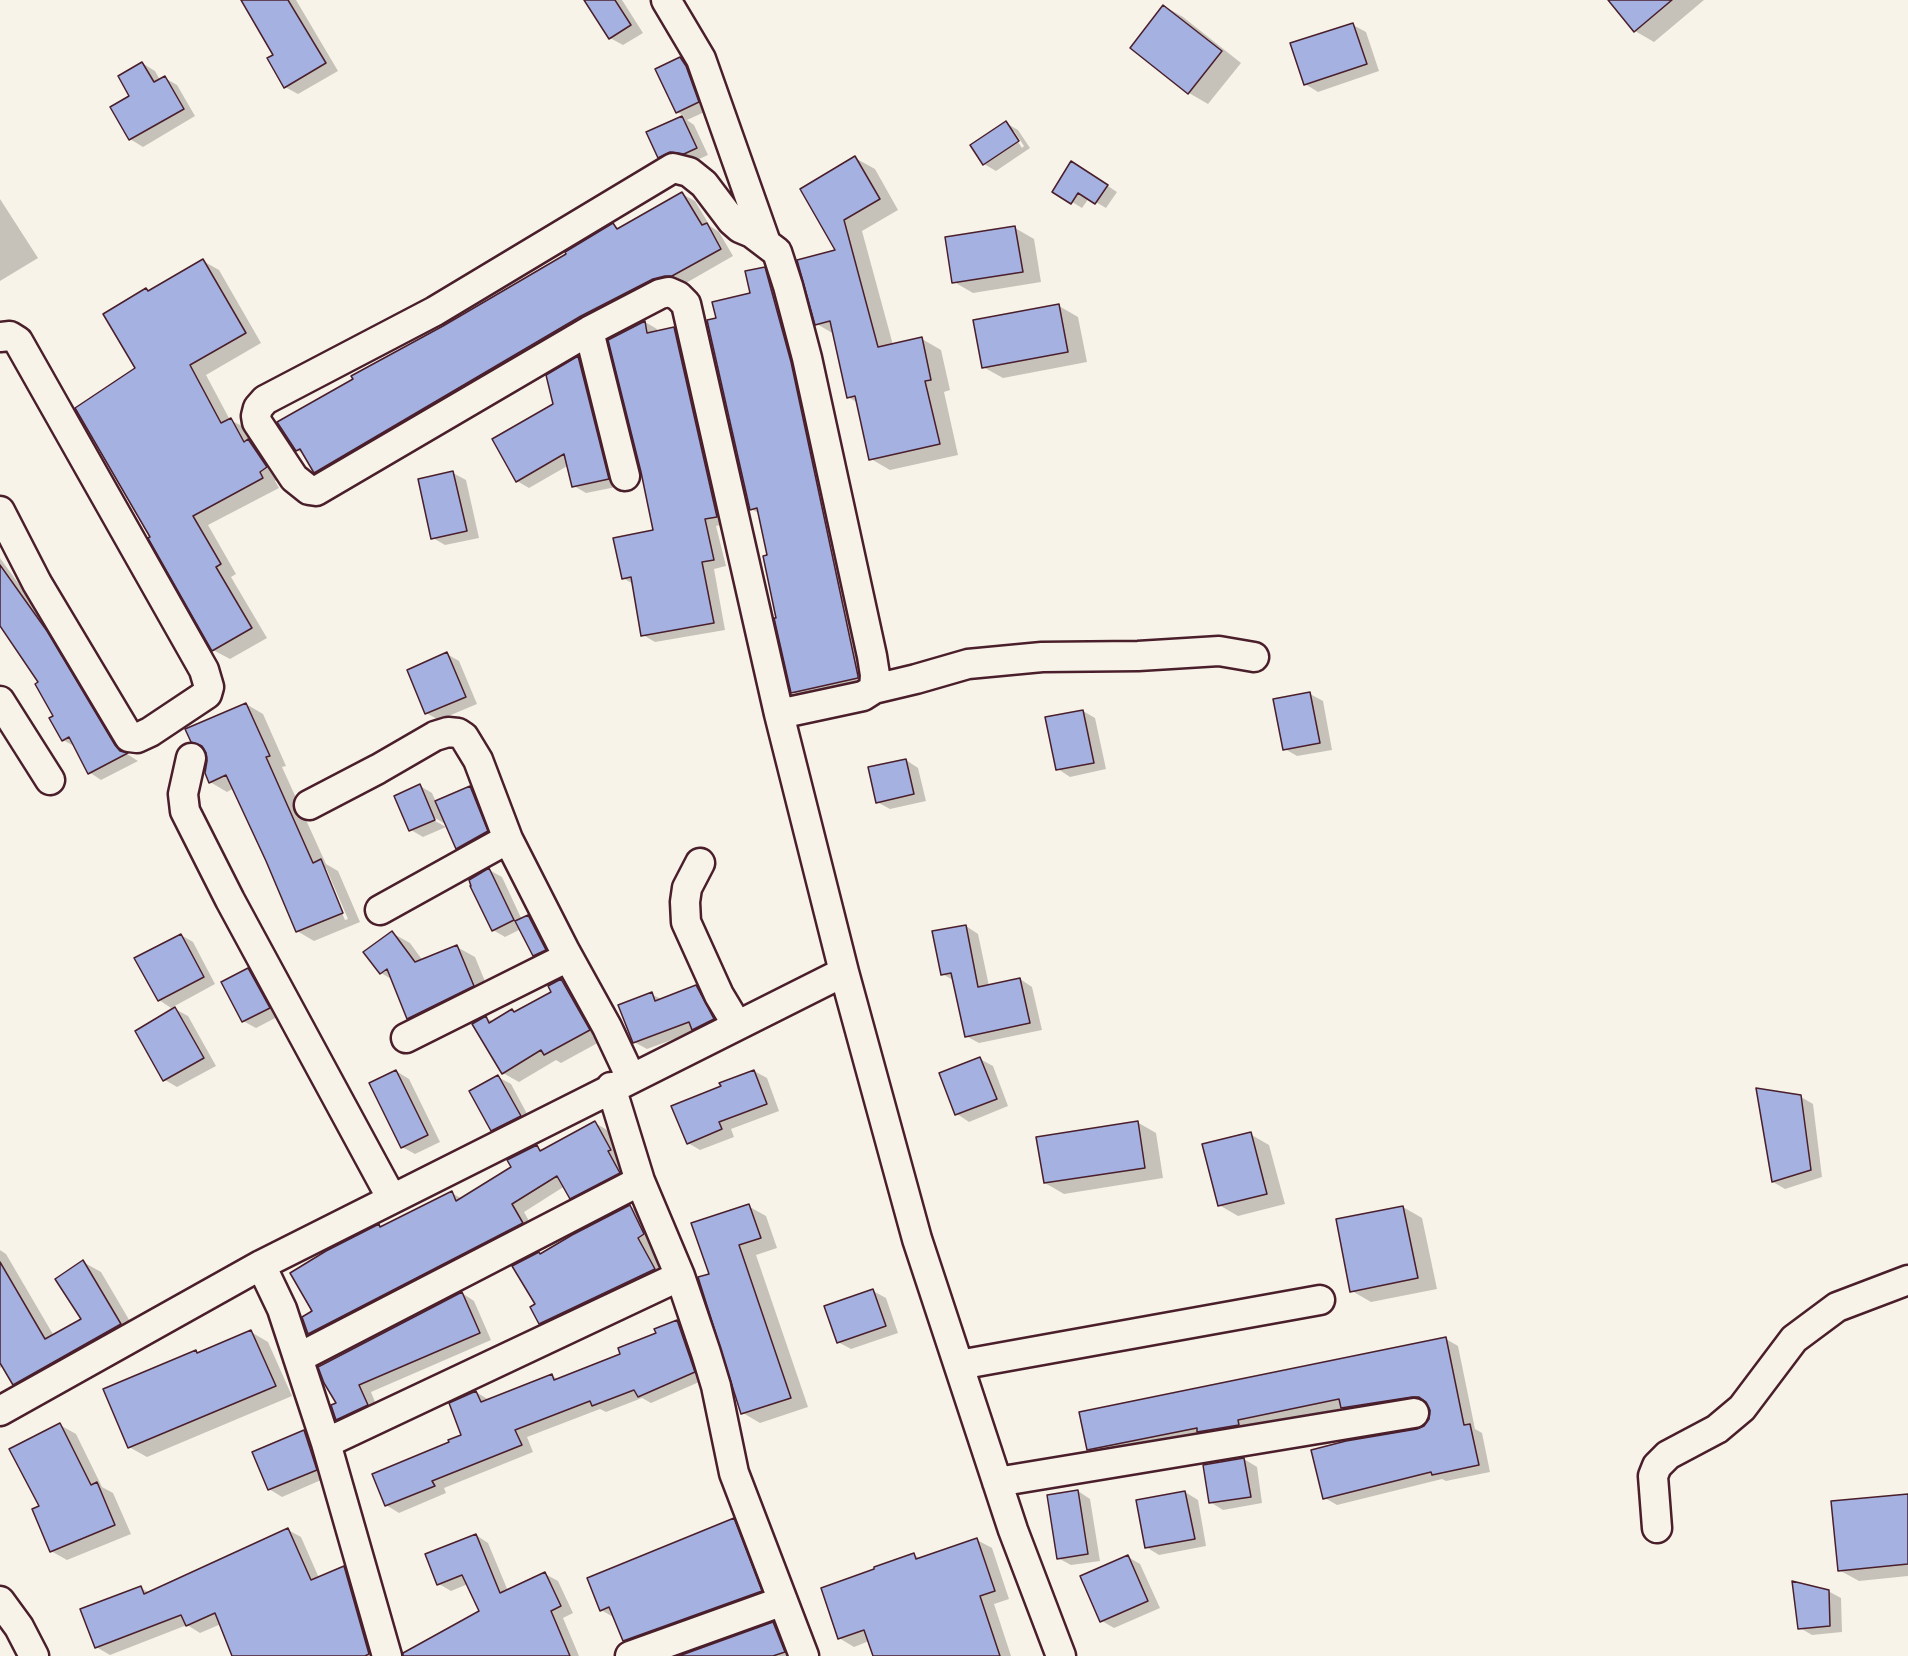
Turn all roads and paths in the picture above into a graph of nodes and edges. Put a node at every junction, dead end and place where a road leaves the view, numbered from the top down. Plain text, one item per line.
1 (666, 0) edge
2 (766, 243) junction
3 (589, 331) junction
4 (0, 338) edge
5 (625, 476) dead end
6 (0, 511) edge
7 (1254, 657) dead end
8 (874, 689) junction
9 (0, 701) edge
10 (778, 714) junction
11 (191, 758) dead end
12 (50, 780) dead end
13 (309, 805) dead end
14 (508, 839) junction
15 (700, 863) dead end
16 (380, 910) dead end
17 (568, 957) junction
18 (844, 972) junction
19 (737, 1025) junction
20 (406, 1038) dead end
21 (621, 1082) junction
22 (640, 1181) junction
23 (392, 1199) junction
24 (261, 1265) junction
25 (680, 1276) junction
26 (1908, 1280) edge
27 (1320, 1300) dead end
28 (298, 1358) junction
29 (958, 1365) junction
30 (0, 1411) edge
31 (1414, 1413) dead end
32 (326, 1443) junction
33 (997, 1482) junction
34 (1657, 1528) dead end
35 (0, 1601) edge
36 (783, 1601) junction
37 (34, 1656) edge
38 (387, 1656) edge
39 (630, 1656) edge
40 (804, 1656) edge
41 (1060, 1656) edge

1 - 2 street
2 - 3 street
2 - 8 street
3 - 5 street
3 - 10 street
4 - 6 street
7 - 8 street
8 - 10 street
9 - 12 street
10 - 18 street
11 - 23 street
13 - 14 street
14 - 16 street
14 - 17 street
15 - 19 street
17 - 20 street
17 - 21 street
18 - 19 street
18 - 29 street
19 - 21 street
21 - 22 street
21 - 23 street
22 - 25 street
22 - 28 street
23 - 24 street
24 - 28 street
24 - 30 street
25 - 32 street
25 - 36 street
26 - 34 street
27 - 29 street
28 - 32 street
29 - 33 street
31 - 33 street
32 - 38 street
33 - 41 street
35 - 37 street
36 - 39 street
36 - 40 street

